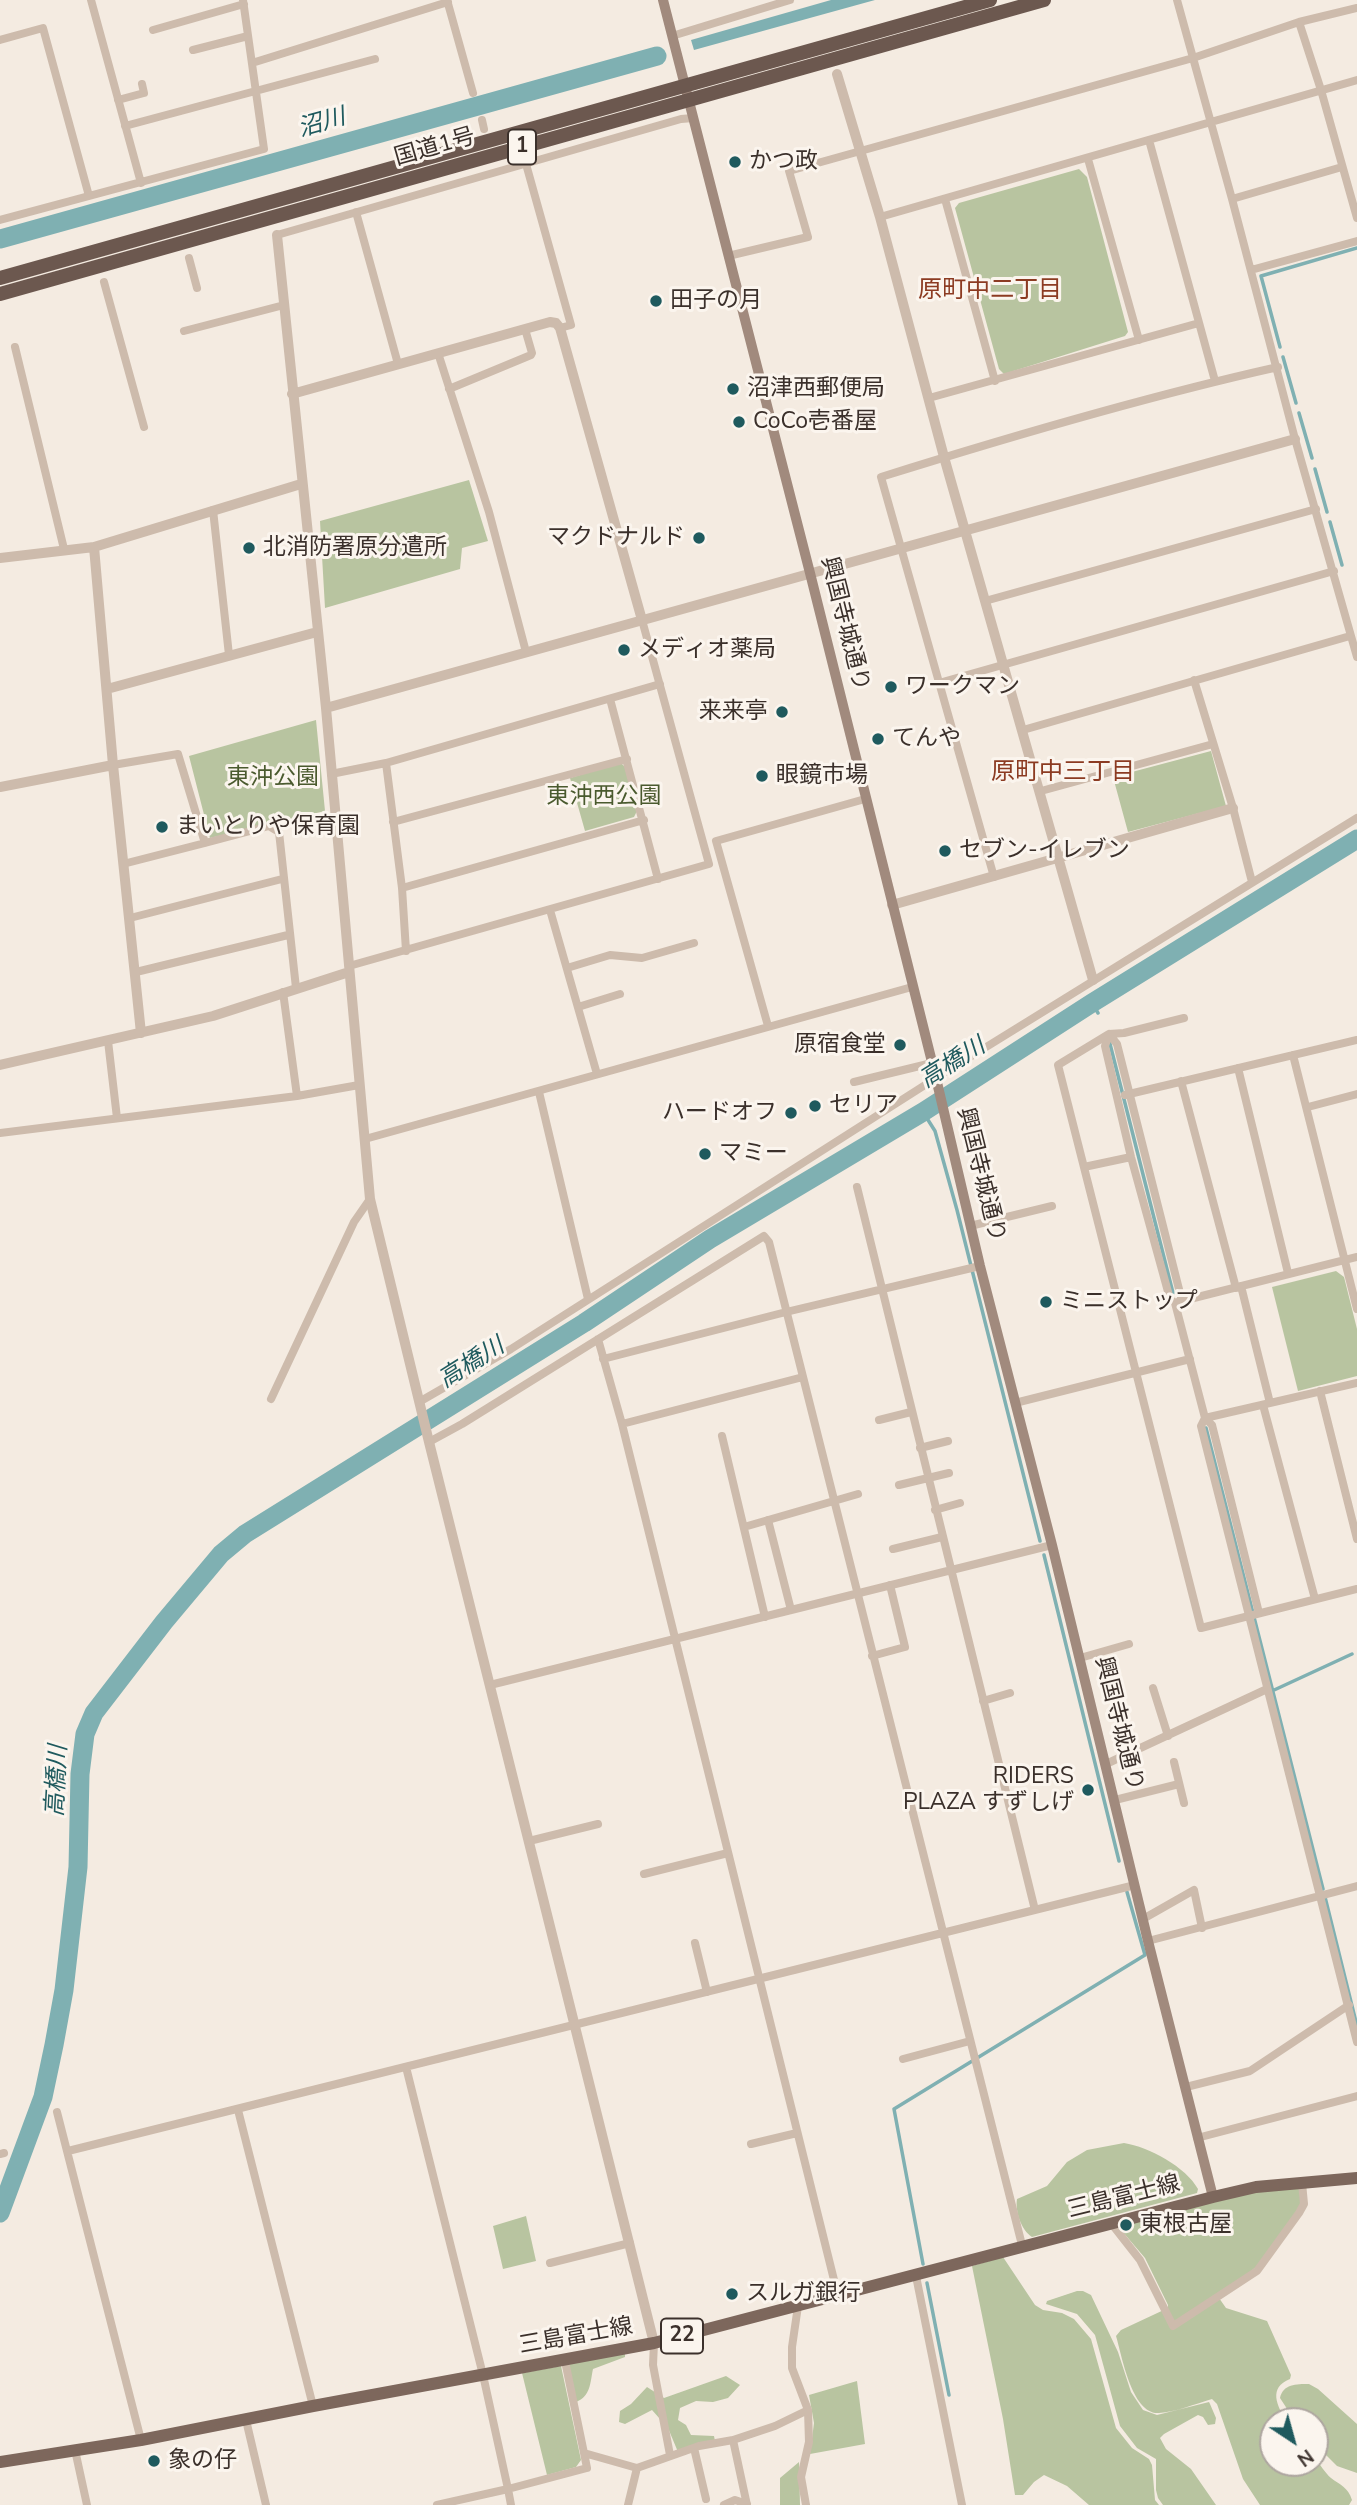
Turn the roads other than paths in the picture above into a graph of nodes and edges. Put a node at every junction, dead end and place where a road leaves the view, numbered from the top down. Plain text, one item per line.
1 (91, 0) edge
2 (663, 0) edge
3 (790, 0) edge
4 (990, 0) edge
5 (1044, 0) edge
6 (1177, 0) edge
7 (447, 1) edge
8 (243, 2) edge
9 (1357, 8) edge
10 (1299, 22) junction
11 (153, 30) dead end
12 (248, 36) junction
13 (672, 36) junction
14 (0, 40) edge
15 (193, 50) dead end
16 (1193, 58) junction
17 (375, 59) dead end
18 (252, 63) junction
19 (837, 74) dead end
20 (1357, 80) edge
21 (142, 84) dead end
22 (684, 85) junction
23 (1321, 90) junction
24 (256, 91) junction
25 (473, 93) dead end
26 (118, 100) junction
27 (689, 101) junction
28 (693, 118) junction
29 (1210, 123) junction
30 (125, 126) junction
31 (1149, 140) junction
32 (860, 150) junction
33 (1088, 159) junction
34 (526, 164) junction
35 (1342, 167) junction
36 (141, 183) junction
37 (89, 196) junction
38 (1232, 198) junction
39 (946, 199) junction
40 (356, 212) junction
41 (880, 217) junction
42 (1357, 218) edge
43 (0, 220) edge
44 (277, 234) joint
45 (1357, 241) edge
46 (728, 256) junction
47 (189, 258) dead end
48 (1251, 270) junction
49 (0, 278) edge
50 (104, 282) dead end
51 (197, 288) dead end
52 (0, 294) edge
53 (284, 305) junction
54 (1199, 323) junction
55 (560, 328) junction
56 (525, 329) junction
57 (184, 331) dead end
58 (1139, 340) junction
59 (15, 347) dead end
60 (438, 353) junction
61 (398, 364) junction
62 (1278, 367) junction
63 (995, 381) junction
64 (1215, 381) junction
65 (449, 389) junction
66 (292, 394) junction
67 (929, 398) junction
68 (144, 428) dead end
69 (1295, 439) junction
70 (944, 457) junction
71 (301, 484) junction
72 (1316, 509) junction
73 (213, 510) junction
74 (965, 530) junction
75 (94, 547) junction
76 (64, 549) junction
77 (901, 549) junction
78 (0, 558) edge
79 (1334, 571) junction
80 (810, 573) junction
81 (985, 601) junction
82 (642, 620) junction
83 (317, 632) junction
84 (1350, 636) junction
85 (526, 652) junction
86 (229, 655) junction
87 (1357, 657) edge
88 (1003, 665) junction
89 (1194, 680) junction
90 (939, 683) junction
91 (660, 684) junction
92 (107, 689) junction
93 (610, 699) junction
94 (326, 708) junction
95 (1023, 730) junction
96 (1213, 744) junction
97 (627, 759) junction
98 (386, 763) junction
99 (113, 765) junction
100 (331, 774) junction
101 (0, 788) edge
102 (1041, 791) junction
103 (865, 799) junction
104 (1233, 808) junction
105 (1357, 818) edge
106 (644, 820) junction
107 (393, 822) junction
108 (205, 843) junction
109 (1059, 858) junction
110 (124, 864) junction
111 (994, 877) junction
112 (282, 879) junction
113 (658, 879) junction
114 (1252, 882) junction
115 (402, 888) junction
116 (892, 905) junction
117 (550, 911) junction
118 (130, 918) junction
119 (288, 935) junction
120 (694, 943) dead end
121 (406, 951) junction
122 (567, 968) junction
123 (349, 969) junction
124 (136, 972) junction
125 (1093, 980) junction
126 (912, 987) junction
127 (296, 988) junction
128 (283, 992) junction
129 (620, 994) dead end
130 (578, 1007) junction
131 (1184, 1018) dead end
132 (768, 1027) junction
133 (141, 1033) junction
134 (1109, 1034) junction
135 (1357, 1040) edge
136 (108, 1041) junction
137 (1293, 1055) junction
138 (932, 1063) junction
139 (0, 1065) edge
140 (1238, 1068) junction
141 (597, 1074) junction
142 (1181, 1081) junction
143 (854, 1082) dead end
144 (936, 1083) junction
145 (359, 1085) junction
146 (539, 1092) junction
147 (1130, 1094) junction
148 (1357, 1094) edge
149 (297, 1096) junction
150 (1118, 1097) junction
151 (1308, 1107) junction
152 (117, 1118) junction
153 (0, 1133) edge
154 (365, 1139) junction
155 (1131, 1157) junction
156 (1084, 1167) junction
157 (858, 1187) dead end
158 (370, 1199) junction
159 (1052, 1206) dead end
160 (971, 1226) junction
161 (1357, 1257) edge
162 (1345, 1260) junction
163 (979, 1266) junction
164 (1289, 1273) junction
165 (1239, 1287) junction
166 (881, 1289) junction
167 (588, 1299) junction
168 (1179, 1302) junction
169 (1357, 1309) edge
170 (786, 1312) junction
171 (598, 1339) junction
172 (603, 1359) junction
173 (1190, 1359) junction
174 (1135, 1372) junction
175 (803, 1377) junction
176 (1357, 1382) edge
177 (1320, 1391) junction
178 (271, 1399) dead end
179 (420, 1404) junction
180 (1015, 1404) junction
181 (1267, 1404) junction
182 (911, 1412) junction
183 (1205, 1419) junction
184 (879, 1420) dead end
185 (622, 1424) junction
186 (722, 1436) dead end
187 (429, 1441) junction
188 (948, 1441) dead end
189 (920, 1448) junction
190 (949, 1473) dead end
191 (927, 1479) junction
192 (899, 1485) dead end
193 (858, 1494) dead end
194 (834, 1501) junction
195 (960, 1503) dead end
196 (936, 1510) junction
197 (768, 1520) junction
198 (744, 1527) junction
199 (942, 1537) junction
200 (1357, 1539) edge
201 (1052, 1545) junction
202 (893, 1549) dead end
203 (950, 1569) junction
204 (890, 1585) junction
205 (1357, 1589) edge
206 (857, 1594) junction
207 (1315, 1600) junction
208 (792, 1610) junction
209 (1259, 1613) junction
210 (1248, 1616) junction
211 (765, 1617) junction
212 (675, 1639) junction
213 (1129, 1644) dead end
214 (872, 1656) junction
215 (1080, 1658) junction
216 (490, 1685) junction
217 (1153, 1688) dead end
218 (1267, 1689) junction
219 (1010, 1693) dead end
220 (983, 1701) junction
221 (1168, 1736) junction
222 (1174, 1762) dead end
223 (1106, 1764) junction
224 (1179, 1784) junction
225 (1115, 1800) junction
226 (1184, 1803) dead end
227 (598, 1824) dead end
228 (529, 1841) junction
229 (728, 1853) junction
230 (643, 1874) dead end
231 (1135, 1885) junction
232 (1357, 1886) edge
233 (1319, 1895) junction
234 (1035, 1910) junction
235 (1143, 1919) junction
236 (1202, 1928) junction
237 (942, 1933) junction
238 (1148, 1941) junction
239 (695, 1943) dead end
240 (759, 1979) junction
241 (708, 1992) junction
242 (1349, 2005) junction
243 (576, 2025) junction
244 (970, 2041) junction
245 (1357, 2042) edge
246 (903, 2059) dead end
247 (406, 2067) junction
248 (1185, 2087) junction
249 (1357, 2096) edge
250 (238, 2110) junction
251 (57, 2112) dead end
252 (797, 2133) junction
253 (1197, 2138) junction
254 (751, 2144) dead end
255 (68, 2151) junction
256 (1357, 2178) edge
257 (1302, 2183) junction
258 (1213, 2197) junction
259 (1111, 2223) junction
260 (630, 2243) junction
261 (1022, 2245) junction
262 (550, 2263) dead end
263 (916, 2276) junction
264 (838, 2296) junction
265 (798, 2306) junction
266 (654, 2343) junction
267 (565, 2361) junction
268 (484, 2375) junction
269 (313, 2406) junction
270 (808, 2410) junction
271 (246, 2420) junction
272 (141, 2440) junction
273 (733, 2440) junction
274 (694, 2448) junction
275 (75, 2450) junction
276 (584, 2454) junction
277 (670, 2455) junction
278 (0, 2462) edge
279 (637, 2468) junction
280 (508, 2489) junction
281 (706, 2499) dead end
282 (747, 2504) edge
283 (87, 2505) edge
284 (266, 2505) edge
285 (437, 2505) edge
286 (511, 2505) edge
287 (628, 2505) edge
288 (723, 2505) edge
289 (806, 2505) edge
290 (961, 2505) edge

1 - 26 street
2 - 13 main road, 興国寺城通り
3 - 13 street
4 - 22 highway, 国道1号 / 1
5 - 27 highway, 国道1号 / 1
6 - 16 street
7 - 18 street
7 - 25 street
8 - 11 street
8 - 12 street
9 - 10 street
10 - 16 street
10 - 23 street
12 - 15 street
12 - 18 street
13 - 22 main road, 興国寺城通り
14 - 37 street
16 - 29 street
16 - 32 street
17 - 24 street
18 - 24 street
19 - 32 street
20 - 23 street
21 - 26 street
22 - 27 main road, 興国寺城通り
22 - 49 highway, 国道1号 / 1
23 - 29 street
23 - 35 street
24 - 30 street
24 - 36 street
26 - 30 street
27 - 28 main road, 興国寺城通り
27 - 52 highway, 国道1号 / 1
28 - 34 street
28 - 46 main road, 興国寺城通り
29 - 31 street
29 - 38 street
30 - 36 street
31 - 33 street
31 - 54 street
32 - 41 street
32 - 46 street
33 - 39 street
33 - 58 street
34 - 40 street
34 - 55 street
35 - 38 street
35 - 42 street
36 - 37 street
37 - 43 street
38 - 48 street
39 - 41 street
39 - 63 street
40 - 44 street
40 - 61 street
41 - 67 street
44 - 53 street
45 - 48 street
46 - 80 main road, 興国寺城通り
47 - 51 street
48 - 62 street
50 - 68 street
53 - 57 street
53 - 66 street
54 - 58 street
54 - 64 street
55 - 56 street
55 - 82 street
56 - 60 street
56 - 65 street
58 - 63 street
59 - 76 street
60 - 61 street
60 - 65 street
61 - 66 street
62 - 64 street
62 - 69 street
63 - 67 street
64 - 70 street
65 - 85 street
66 - 71 street
67 - 70 street
69 - 72 street
69 - 74 street
70 - 74 street
70 - 77 street
71 - 73 street
71 - 83 street
72 - 79 street
72 - 81 street
73 - 75 street
73 - 86 street
74 - 77 street
74 - 81 street
75 - 76 street
75 - 92 street
76 - 78 street
77 - 80 street
77 - 90 street
79 - 84 street
79 - 88 street
80 - 82 street
80 - 103 main road, 興国寺城通り
81 - 88 street
82 - 85 street
82 - 91 street
83 - 86 street
83 - 94 street
84 - 87 street
84 - 89 street
85 - 94 street
86 - 92 street
88 - 90 street
88 - 95 street
89 - 95 street
89 - 96 street
90 - 111 street
91 - 93 street
91 - 113 street
92 - 99 street
93 - 97 street
93 - 98 street
94 - 100 street
95 - 102 street
96 - 102 street
96 - 104 street
97 - 106 street
97 - 107 street
98 - 100 street
98 - 107 street
99 - 101 street
99 - 108 street
99 - 110 street
100 - 123 street
102 - 109 street
103 - 116 main road, 興国寺城通り
103 - 132 street
104 - 109 street
104 - 114 street
105 - 114 street
106 - 113 street
106 - 115 street
107 - 115 street
108 - 110 street
108 - 112 street
109 - 111 street
109 - 125 street
110 - 118 street
111 - 116 street
112 - 118 street
112 - 119 street
113 - 117 street
114 - 125 street
115 - 121 street
116 - 126 main road, 興国寺城通り
117 - 121 street
117 - 122 street
118 - 124 street
119 - 124 street
119 - 127 street
120 - 122 street
121 - 123 street
122 - 130 street
123 - 127 street
123 - 145 street
124 - 133 street
125 - 144 street
126 - 132 street
126 - 138 main road, 興国寺城通り
127 - 128 street
128 - 133 street
128 - 149 street
129 - 130 street
130 - 141 street
131 - 134 street
132 - 141 street
133 - 136 street
134 - 147 street
134 - 150 street
134 - 156 street
135 - 137 street
136 - 139 street
136 - 152 street
137 - 140 street
137 - 151 street
138 - 143 street
138 - 144 main road, 興国寺城通り
140 - 142 street
140 - 164 street
141 - 146 street
142 - 147 street
142 - 165 street
144 - 160 main road, 興国寺城通り
144 - 167 street
145 - 149 street
145 - 154 street
146 - 154 street
146 - 167 street
147 - 150 street
147 - 168 street
148 - 151 street
149 - 152 street
150 - 155 street
151 - 162 street
152 - 153 street
154 - 158 street
155 - 156 street
155 - 168 street
156 - 174 street
157 - 166 street
158 - 178 street
158 - 179 street
159 - 160 street
160 - 163 main road, 興国寺城通り
161 - 162 street
162 - 164 street
162 - 169 street
163 - 166 street
163 - 180 main road, 興国寺城通り
164 - 165 street
165 - 168 street
165 - 181 street
166 - 170 street
166 - 182 street
167 - 179 street
168 - 173 street
170 - 171 street
170 - 172 street
170 - 175 street
171 - 172 street
171 - 187 street
172 - 185 street
173 - 174 street
173 - 183 street
174 - 180 street
174 - 210 street
175 - 185 street
175 - 194 street
176 - 177 street
177 - 181 street
177 - 200 street
179 - 187 street
180 - 201 main road, 興国寺城通り
181 - 183 street
181 - 207 street
182 - 184 street
182 - 189 street
183 - 209 street
183 - 210 street
185 - 212 street
186 - 198 street
187 - 216 street
188 - 189 street
189 - 191 street
190 - 191 street
191 - 192 street
191 - 196 street
193 - 194 street
194 - 197 street
194 - 206 street
195 - 196 street
196 - 199 street
197 - 198 street
197 - 208 street
198 - 211 street
199 - 202 street
199 - 203 street
201 - 203 street
201 - 215 main road, 興国寺城通り
203 - 204 street
203 - 220 street
204 - 206 street
204 - 214 street
205 - 207 street
206 - 208 street
206 - 214 street
207 - 209 street
208 - 211 street
209 - 210 street
210 - 218 street
211 - 212 street
212 - 216 street
212 - 229 street
213 - 215 street
214 - 237 street
215 - 223 main road, 興国寺城通り
216 - 228 street
217 - 221 street
218 - 221 street
218 - 233 street
219 - 220 street
220 - 234 street
221 - 223 street
222 - 224 street
223 - 225 main road, 興国寺城通り
224 - 225 street
224 - 226 street
225 - 231 main road, 興国寺城通り
227 - 228 street
228 - 243 street
229 - 230 street
229 - 240 street
231 - 234 street
231 - 235 main road, 興国寺城通り
232 - 233 street
233 - 236 street
233 - 242 street
234 - 237 street
235 - 236 street
235 - 238 main road, 興国寺城通り
236 - 238 street
237 - 240 street
237 - 244 street
238 - 248 main road, 興国寺城通り
239 - 241 street
240 - 241 street
240 - 252 street
241 - 243 street
242 - 245 street
242 - 248 street
243 - 247 street
243 - 260 street
244 - 246 street
244 - 261 street
247 - 250 street
247 - 268 street
248 - 253 main road, 興国寺城通り
249 - 253 street
250 - 255 street
250 - 269 street
251 - 255 street
252 - 254 street
252 - 264 street
253 - 258 main road, 興国寺城通り
255 - 272 street
256 - 257 main road, 三島富士線 / 22
257 - 258 main road, 三島富士線 / 22
257 - 259 street
258 - 259 main road, 三島富士線 / 22
259 - 261 main road, 三島富士線 / 22
260 - 262 street
260 - 266 street
261 - 263 main road, 三島富士線 / 22
263 - 264 main road, 三島富士線 / 22
263 - 290 street
264 - 265 main road, 三島富士線 / 22
265 - 266 main road, 三島富士線 / 22
265 - 270 street
266 - 267 main road, 三島富士線 / 22
266 - 277 street
267 - 268 main road, 三島富士線 / 22
267 - 276 street
268 - 269 main road, 三島富士線 / 22
268 - 280 street
269 - 271 main road, 三島富士線 / 22
270 - 273 street
270 - 289 street
271 - 272 main road, 三島富士線 / 22
271 - 284 street
272 - 275 main road, 三島富士線 / 22
273 - 274 street
273 - 282 street
274 - 277 street
274 - 281 street
275 - 278 main road, 三島富士線 / 22
275 - 283 street
276 - 279 street
276 - 280 street
277 - 279 street
279 - 287 street
280 - 285 street
280 - 286 street
282 - 288 street

